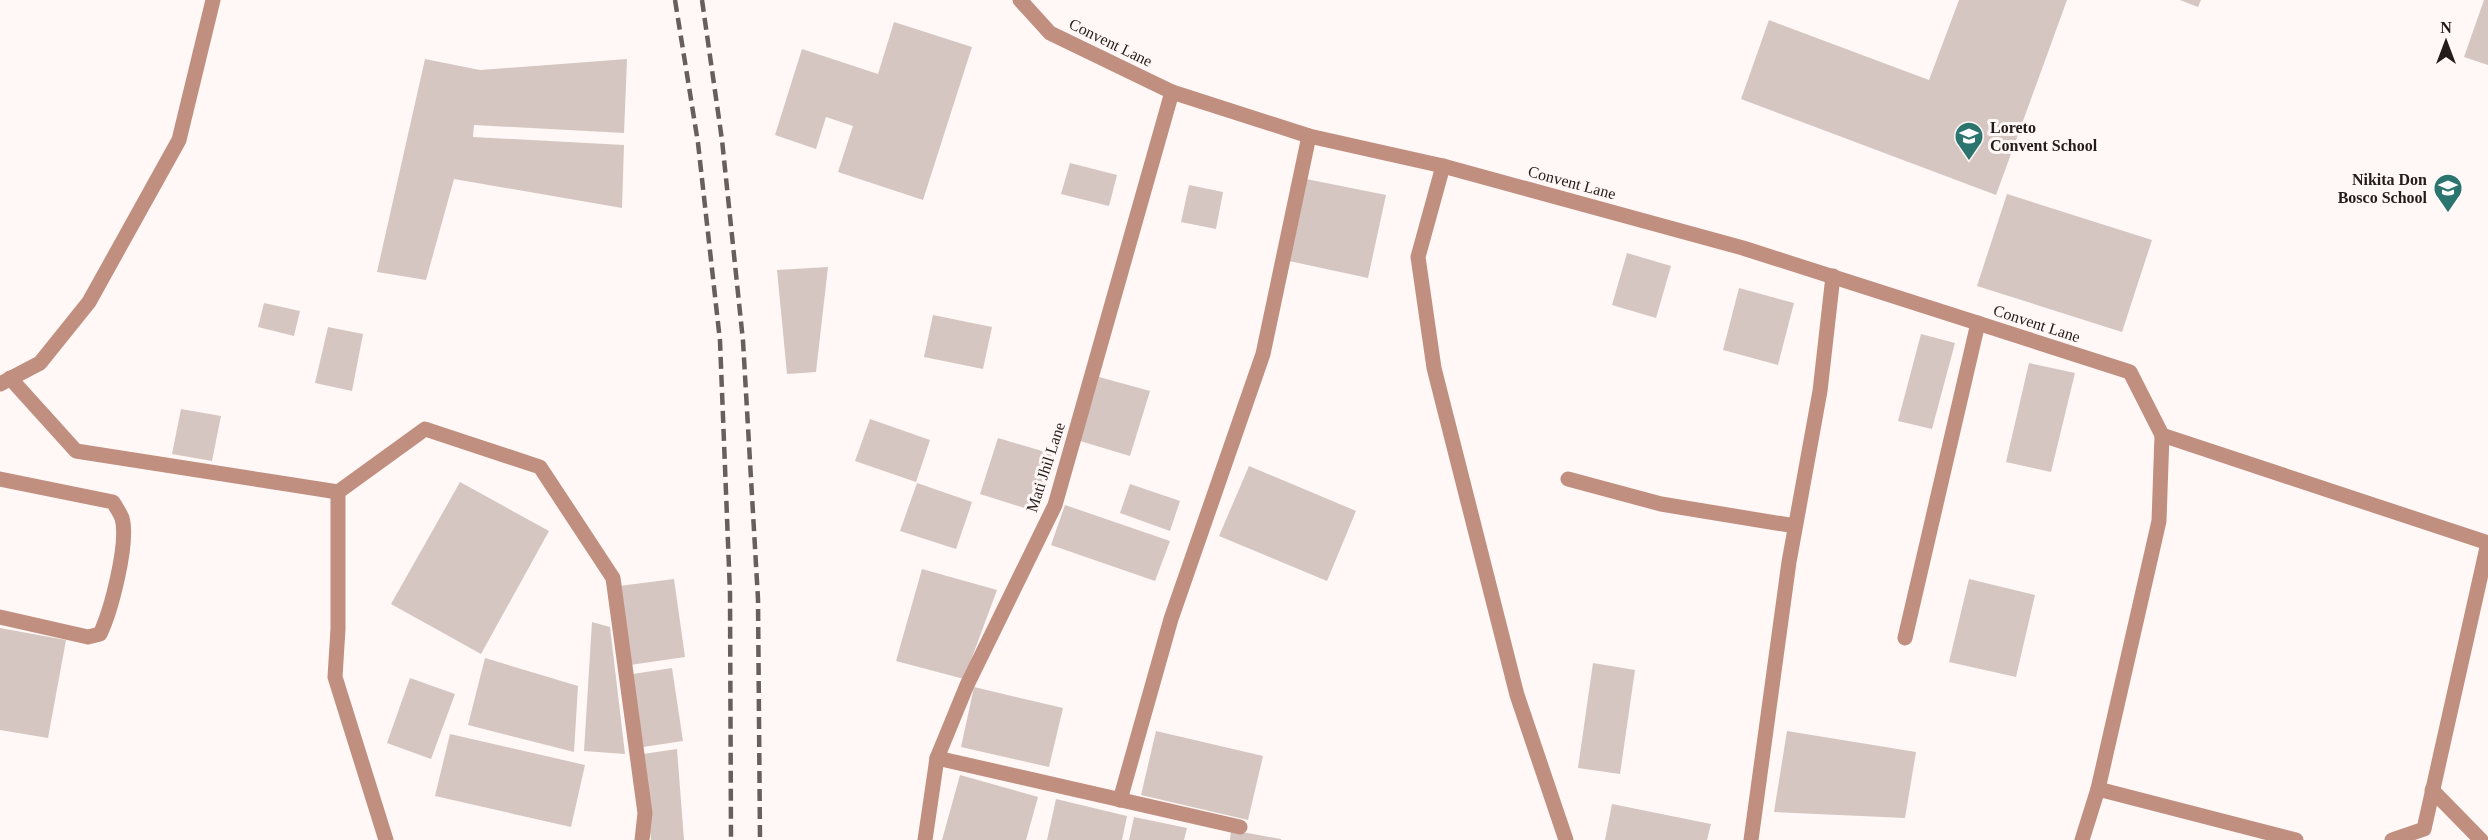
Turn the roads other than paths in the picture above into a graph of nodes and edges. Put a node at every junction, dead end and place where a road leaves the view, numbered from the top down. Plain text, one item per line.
1 (213, 0) edge
2 (1020, 0) edge
3 (1172, 92) junction
4 (1310, 136) junction
5 (1443, 166) junction
6 (1833, 276) junction
7 (1978, 323) junction
8 (5, 381) edge
9 (2162, 435) junction
10 (0, 479) edge
11 (1568, 479) dead end
12 (338, 492) junction
13 (1795, 526) junction
14 (0, 617) edge
15 (1905, 638) dead end
16 (937, 758) junction
17 (2098, 789) junction
18 (2432, 790) junction
19 (1120, 800) junction
20 (1240, 827) dead end
21 (2397, 839) edge
22 (386, 840) edge
23 (642, 840) edge
24 (925, 840) edge
25 (1566, 840) edge
26 (1751, 840) edge
27 (2082, 840) edge
28 (2296, 840) edge
29 (2481, 840) edge

1 - 8 street
2 - 3 street, Convent Lane
3 - 4 street, Convent Lane
3 - 16 street, Mati Jhil Lane
4 - 5 street, Convent Lane
4 - 19 street
5 - 6 street, Convent Lane
5 - 25 street
6 - 7 street, Convent Lane
6 - 13 street
7 - 9 street, Convent Lane
7 - 15 street
8 - 12 street
9 - 17 street
9 - 18 street
10 - 14 street
11 - 13 street
12 - 22 street
12 - 23 street
13 - 26 street
16 - 19 street
16 - 24 street, Mati Jhil Lane
17 - 27 street
17 - 28 street
18 - 21 street
18 - 29 street
19 - 20 street

